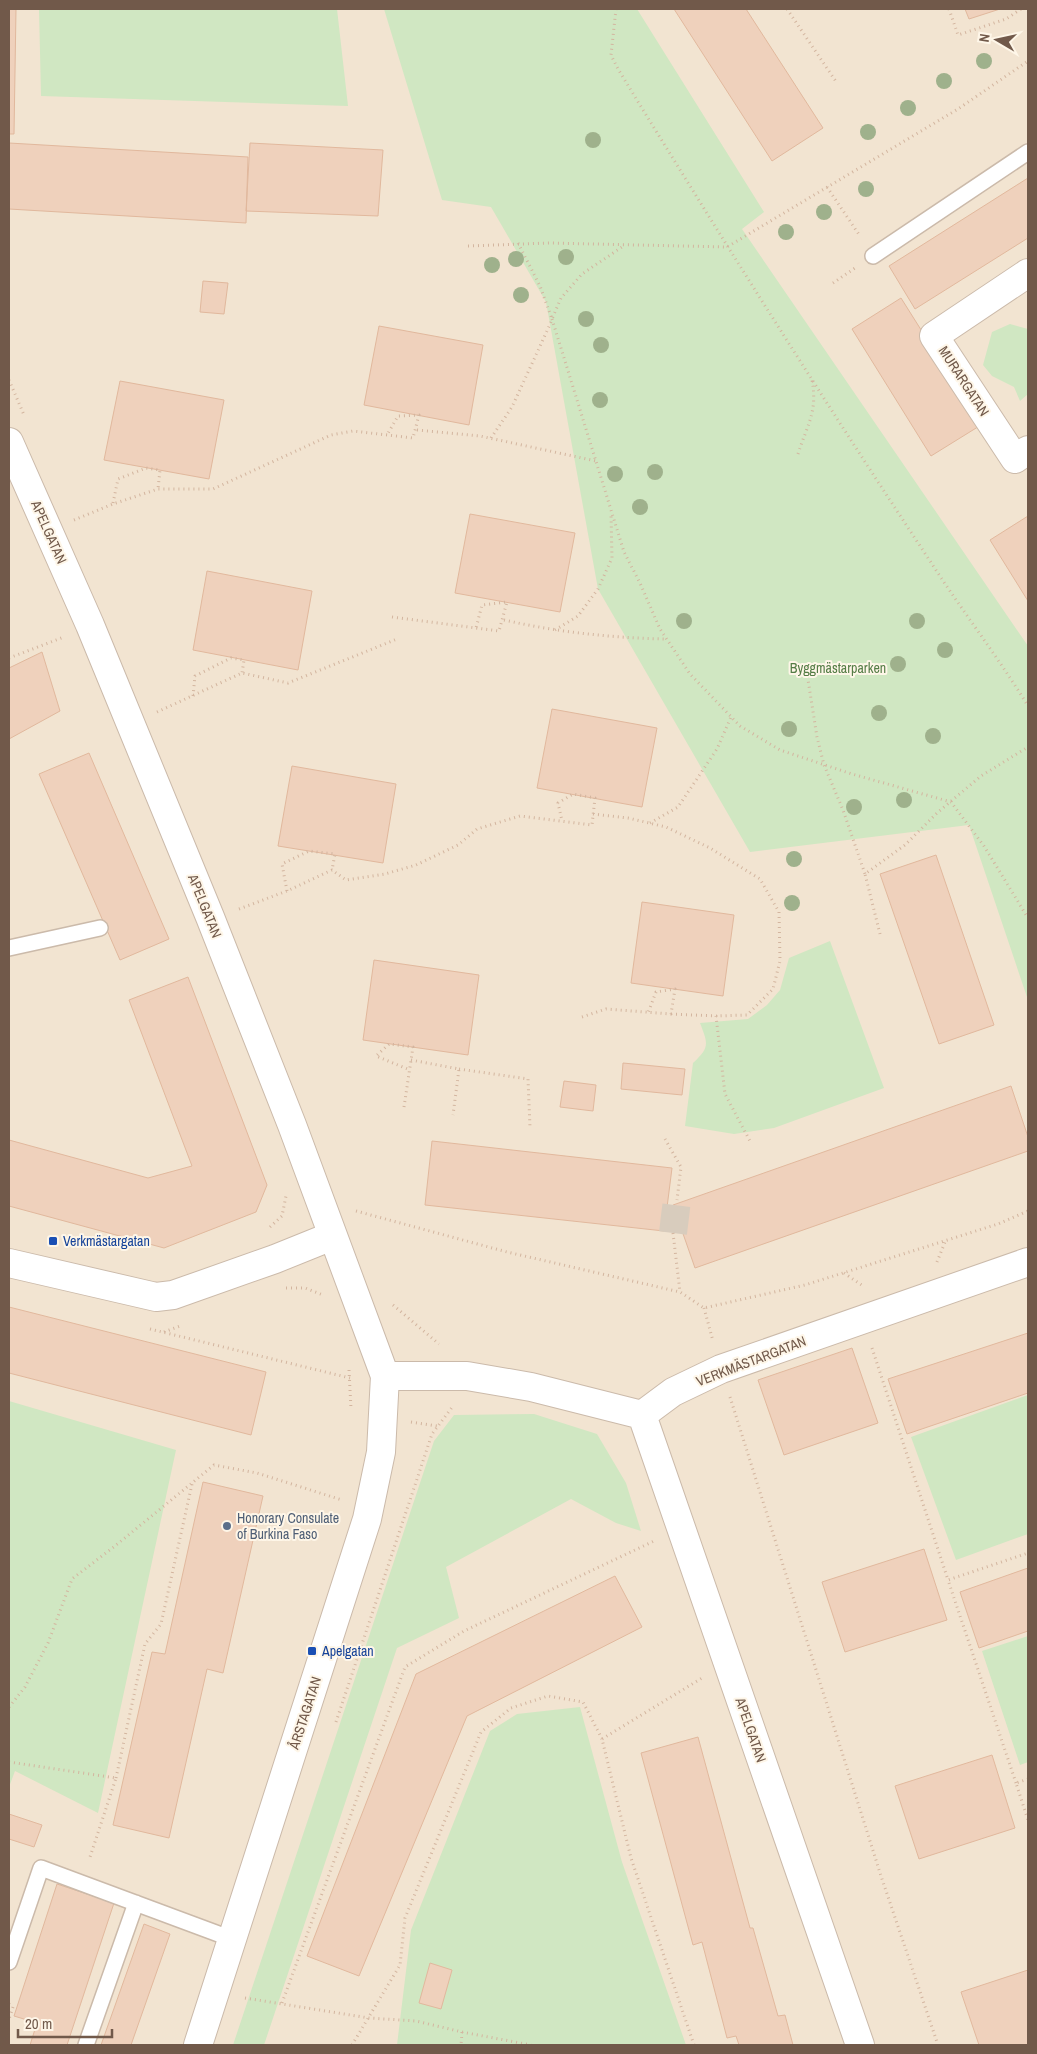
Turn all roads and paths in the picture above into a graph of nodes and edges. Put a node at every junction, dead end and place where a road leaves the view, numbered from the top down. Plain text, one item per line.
1 (616, 9) edge
2 (786, 9) edge
3 (949, 9) edge
4 (1021, 9) edge
5 (1028, 61) edge
6 (837, 83) dead end
7 (1028, 152) edge
8 (827, 187) junction
9 (518, 243) junction
10 (626, 244) junction
11 (468, 246) dead end
12 (728, 248) junction
13 (873, 256) joint
14 (1028, 273) edge
15 (552, 319) junction
16 (812, 379) junction
17 (417, 430) junction
18 (387, 435) junction
19 (491, 438) junction
20 (9, 442) edge
21 (1028, 450) edge
22 (798, 454) dead end
23 (596, 461) junction
24 (158, 489) junction
25 (113, 504) junction
26 (610, 508) junction
27 (71, 521) dead end
28 (392, 617) dead end
29 (504, 620) junction
30 (90, 625) junction
31 (476, 628) junction
32 (555, 630) junction
33 (397, 639) dead end
34 (666, 639) junction
35 (9, 658) edge
36 (806, 667) dead end
37 (242, 673) junction
38 (193, 696) junction
39 (1028, 706) edge
40 (156, 713) dead end
41 (731, 717) junction
42 (1028, 747) edge
43 (824, 765) junction
44 (950, 802) junction
45 (593, 814) junction
46 (562, 821) junction
47 (650, 823) junction
48 (332, 870) junction
49 (865, 874) junction
50 (287, 891) junction
51 (239, 918) dead end
52 (1028, 918) edge
53 (100, 928) dead end
54 (880, 934) dead end
55 (9, 948) edge
56 (648, 1013) junction
57 (671, 1014) junction
58 (716, 1016) junction
59 (582, 1017) dead end
60 (411, 1060) junction
61 (459, 1069) junction
62 (410, 1070) junction
63 (404, 1107) dead end
64 (453, 1115) dead end
65 (530, 1128) dead end
66 (665, 1139) dead end
67 (752, 1143) dead end
68 (677, 1200) tunnel mouth
69 (1028, 1211) edge
70 (353, 1216) dead end
71 (673, 1233) tunnel mouth
72 (332, 1236) junction
73 (945, 1241) junction
74 (9, 1262) edge
75 (937, 1262) dead end
76 (1028, 1262) edge
77 (844, 1273) junction
78 (863, 1286) dead end
79 (680, 1292) junction
80 (390, 1299) dead end
81 (704, 1308) junction
82 (862, 1320) junction
83 (144, 1327) dead end
84 (446, 1346) dead end
85 (721, 1369) junction
86 (385, 1376) junction
87 (467, 1376) junction
88 (350, 1378) dead end
89 (642, 1415) junction
90 (192, 1482) junction
91 (347, 1502) dead end
92 (681, 1528) junction
93 (1028, 1553) edge
94 (948, 1580) junction
95 (728, 1663) junction
96 (9, 1707) edge
97 (336, 1722) dead end
98 (602, 1739) junction
99 (9, 1762) edge
100 (116, 1778) junction
101 (1028, 1779) edge
102 (1016, 1783) junction
103 (1028, 1820) edge
104 (92, 1850) dead end
105 (136, 1903) junction
106 (232, 1938) junction
107 (9, 1962) edge
108 (216, 1989) junction
109 (245, 1998) junction
110 (282, 2003) junction
111 (9, 2004) edge
112 (242, 2005) dead end
113 (369, 2018) junction
114 (9, 2019) edge
115 (462, 2032) junction
116 (86, 2045) edge
117 (198, 2045) edge
118 (352, 2045) edge
119 (461, 2045) edge
120 (531, 2045) edge
121 (694, 2045) edge
122 (860, 2045) edge
123 (938, 2045) edge

1 - 12 path
2 - 6 path
3 - 4 path
5 - 8 path
7 - 13 lane
8 - 12 path
8 - 13 path
9 - 10 path
9 - 11 path
9 - 15 path
10 - 12 path
10 - 15 path
12 - 16 path
14 - 21 street, MURARGATAN
15 - 19 path
15 - 23 path
16 - 22 path
16 - 39 path
17 - 18 path
17 - 18 path
17 - 19 path
18 - 24 path
19 - 23 path
20 - 30 street, APELGATAN
23 - 26 path
24 - 25 path
24 - 25 path
25 - 27 path
26 - 32 path
26 - 34 path
28 - 31 path
29 - 31 path
29 - 31 path
29 - 32 path
30 - 35 path
30 - 72 street, APELGATAN
32 - 34 path
33 - 37 path
34 - 41 path
36 - 43 path
37 - 38 path
37 - 38 path
38 - 40 path
41 - 43 path
41 - 47 path
42 - 44 path
43 - 44 path
43 - 49 path
44 - 49 path
44 - 52 path
45 - 46 path
45 - 46 path
45 - 47 path
46 - 48 path
47 - 58 path
48 - 50 path
48 - 50 path
49 - 54 path
50 - 51 path
53 - 55 lane
56 - 57 path
56 - 57 path
56 - 59 path
57 - 58 path
58 - 67 path
60 - 61 path
60 - 62 path
60 - 62 path
61 - 64 path
61 - 65 path
62 - 63 path
66 - 68 path
69 - 73 path
70 - 79 path
71 - 79 path
72 - 74 street
72 - 86 street, APELGATAN
73 - 75 path
73 - 77 path
76 - 82 street, VERKMÄSTARGATAN
77 - 78 path
77 - 81 path
79 - 81 path
80 - 84 path
81 - 85 path
82 - 85 street, VERKMÄSTARGATAN
82 - 94 path
83 - 88 path
85 - 89 street, VERKMÄSTARGATAN
85 - 123 path
86 - 87 street
86 - 106 street, ÅRSTAGATAN
87 - 89 street
87 - 97 path
89 - 92 street, APELGATAN
90 - 91 path
90 - 96 path
90 - 100 path
92 - 95 street, APELGATAN
92 - 110 path
93 - 94 path
94 - 102 path
95 - 98 path
95 - 122 street, APELGATAN
98 - 113 path
98 - 121 path
99 - 100 path
100 - 104 path
101 - 102 path
102 - 103 path
105 - 106 lane
105 - 107 lane
105 - 116 lane
106 - 108 street, ÅRSTAGATAN
108 - 109 path
108 - 117 street, ÅRSTAGATAN
109 - 110 path
109 - 112 path
110 - 113 path
111 - 114 path
113 - 115 path
113 - 118 path
115 - 119 path
115 - 120 path

